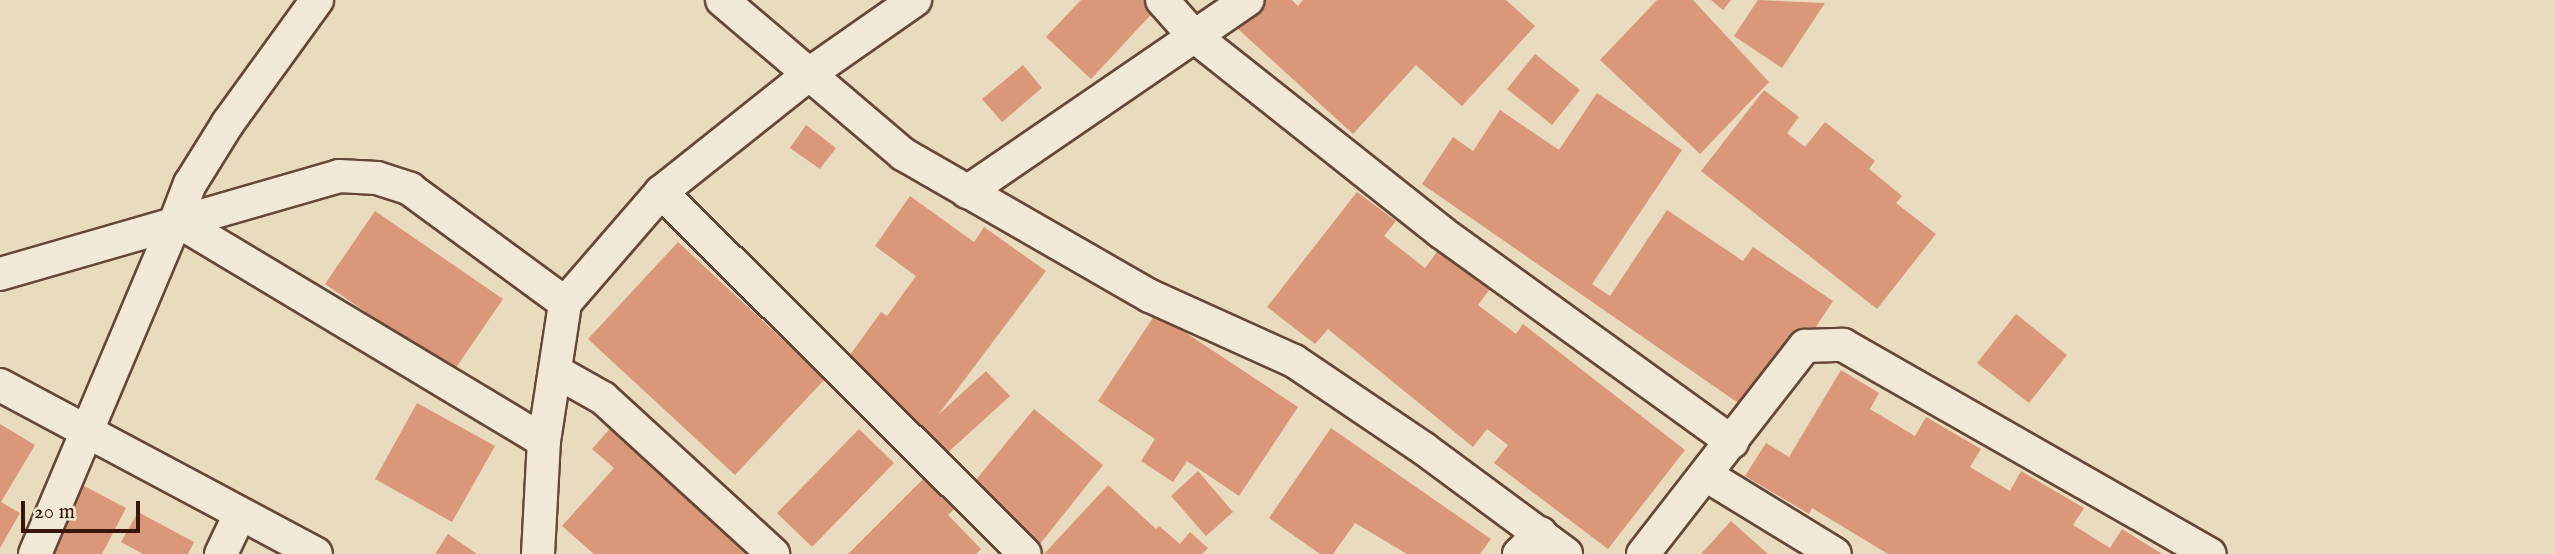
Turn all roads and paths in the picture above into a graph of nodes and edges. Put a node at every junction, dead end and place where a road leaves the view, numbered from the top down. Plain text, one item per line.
1 (317, 0) edge
2 (722, 0) edge
3 (915, 0) edge
4 (1162, 0) edge
5 (1247, 0) edge
6 (1194, 36) junction
7 (812, 72) junction
8 (661, 192) junction
9 (967, 192) junction
10 (176, 220) junction
11 (0, 274) edge
12 (565, 303) junction
13 (555, 371) junction
14 (0, 385) edge
15 (88, 436) junction
16 (544, 442) junction
17 (1732, 442) junction
18 (1706, 475) junction
19 (240, 514) junction
20 (1541, 533) junction
21 (35, 554) edge
22 (221, 554) edge
23 (316, 554) edge
24 (538, 554) edge
25 (773, 554) edge
26 (1025, 554) edge
27 (1519, 554) edge
28 (1566, 554) edge
29 (1643, 554) edge
30 (1835, 554) edge
31 (2210, 554) edge

1 - 10 street
2 - 7 street
3 - 7 street
4 - 6 street
5 - 6 street
6 - 9 street
6 - 17 street
7 - 8 street
7 - 9 street
8 - 12 street
8 - 26 street
9 - 20 street
10 - 11 street
10 - 12 street
10 - 15 street
10 - 16 street
12 - 13 street
13 - 16 street
13 - 25 street
14 - 15 street
15 - 19 street
15 - 21 street
16 - 24 street
17 - 18 street
17 - 31 street
18 - 29 street
18 - 30 street
19 - 22 street
19 - 23 street
20 - 27 street
20 - 28 street

